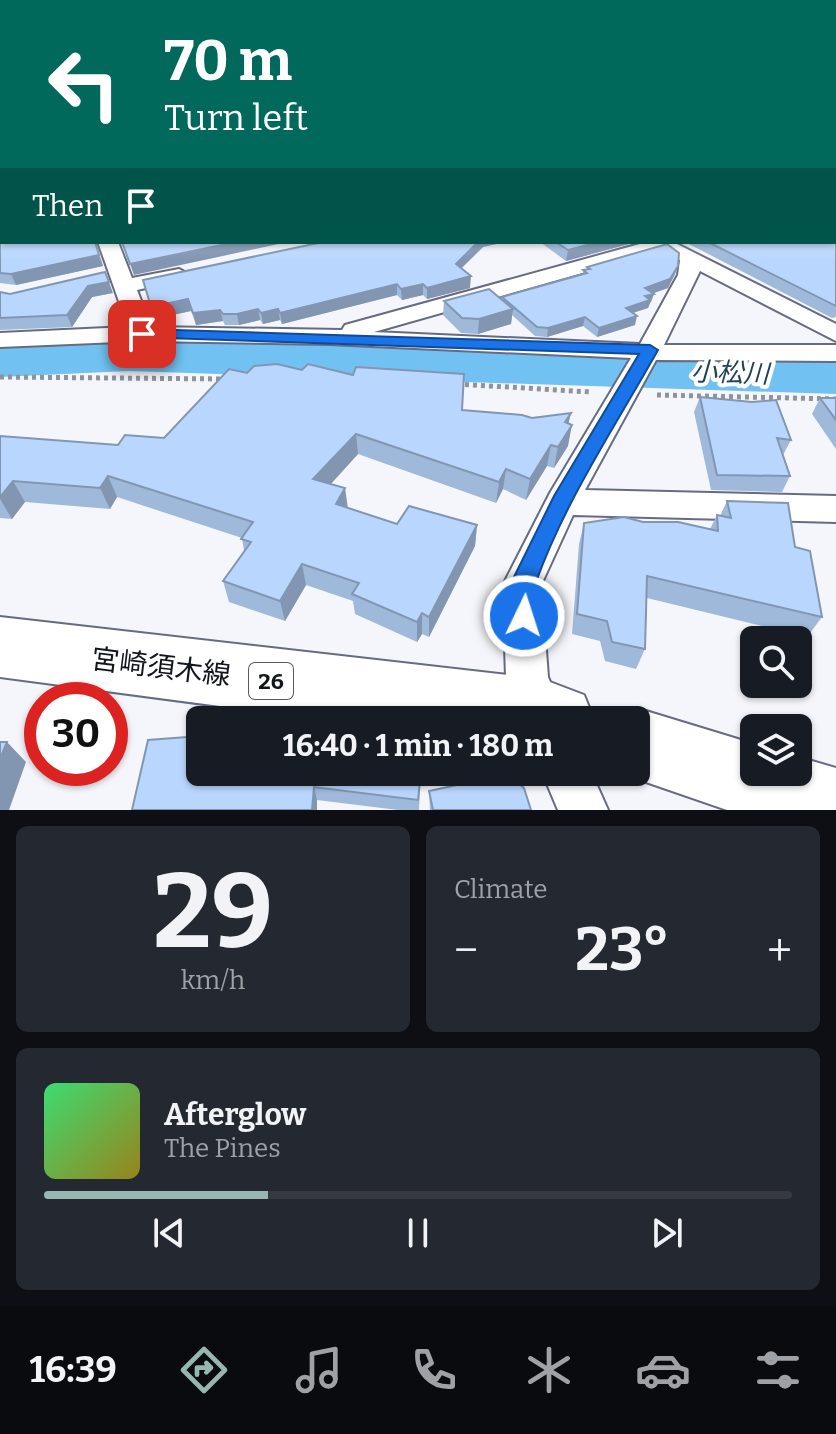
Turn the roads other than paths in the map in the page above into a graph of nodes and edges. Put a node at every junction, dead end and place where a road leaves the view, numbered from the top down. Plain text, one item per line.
1 (108, 244) edge
2 (661, 244) edge
3 (667, 244) edge
4 (690, 258) junction
5 (198, 270) edge
6 (116, 278) junction
7 (142, 334) junction
8 (836, 334) edge
9 (329, 337) junction
10 (0, 340) edge
11 (648, 353) junction
12 (836, 353) edge
13 (562, 502) junction
14 (836, 509) edge
15 (0, 647) edge
16 (384, 706) edge
17 (541, 706) edge
18 (650, 748) edge
19 (574, 786) edge
20 (836, 807) edge
21 (583, 810) edge

1 - 6 street
2 - 9 street
3 - 4 street
4 - 8 street
4 - 11 street
5 - 6 street
6 - 7 street
7 - 9 street
7 - 10 street
9 - 11 street
11 - 12 street
11 - 13 street
13 - 14 street
13 - 17 street
15 - 16 main road, 宮崎須木線 / 26
18 - 20 main road
19 - 21 street

